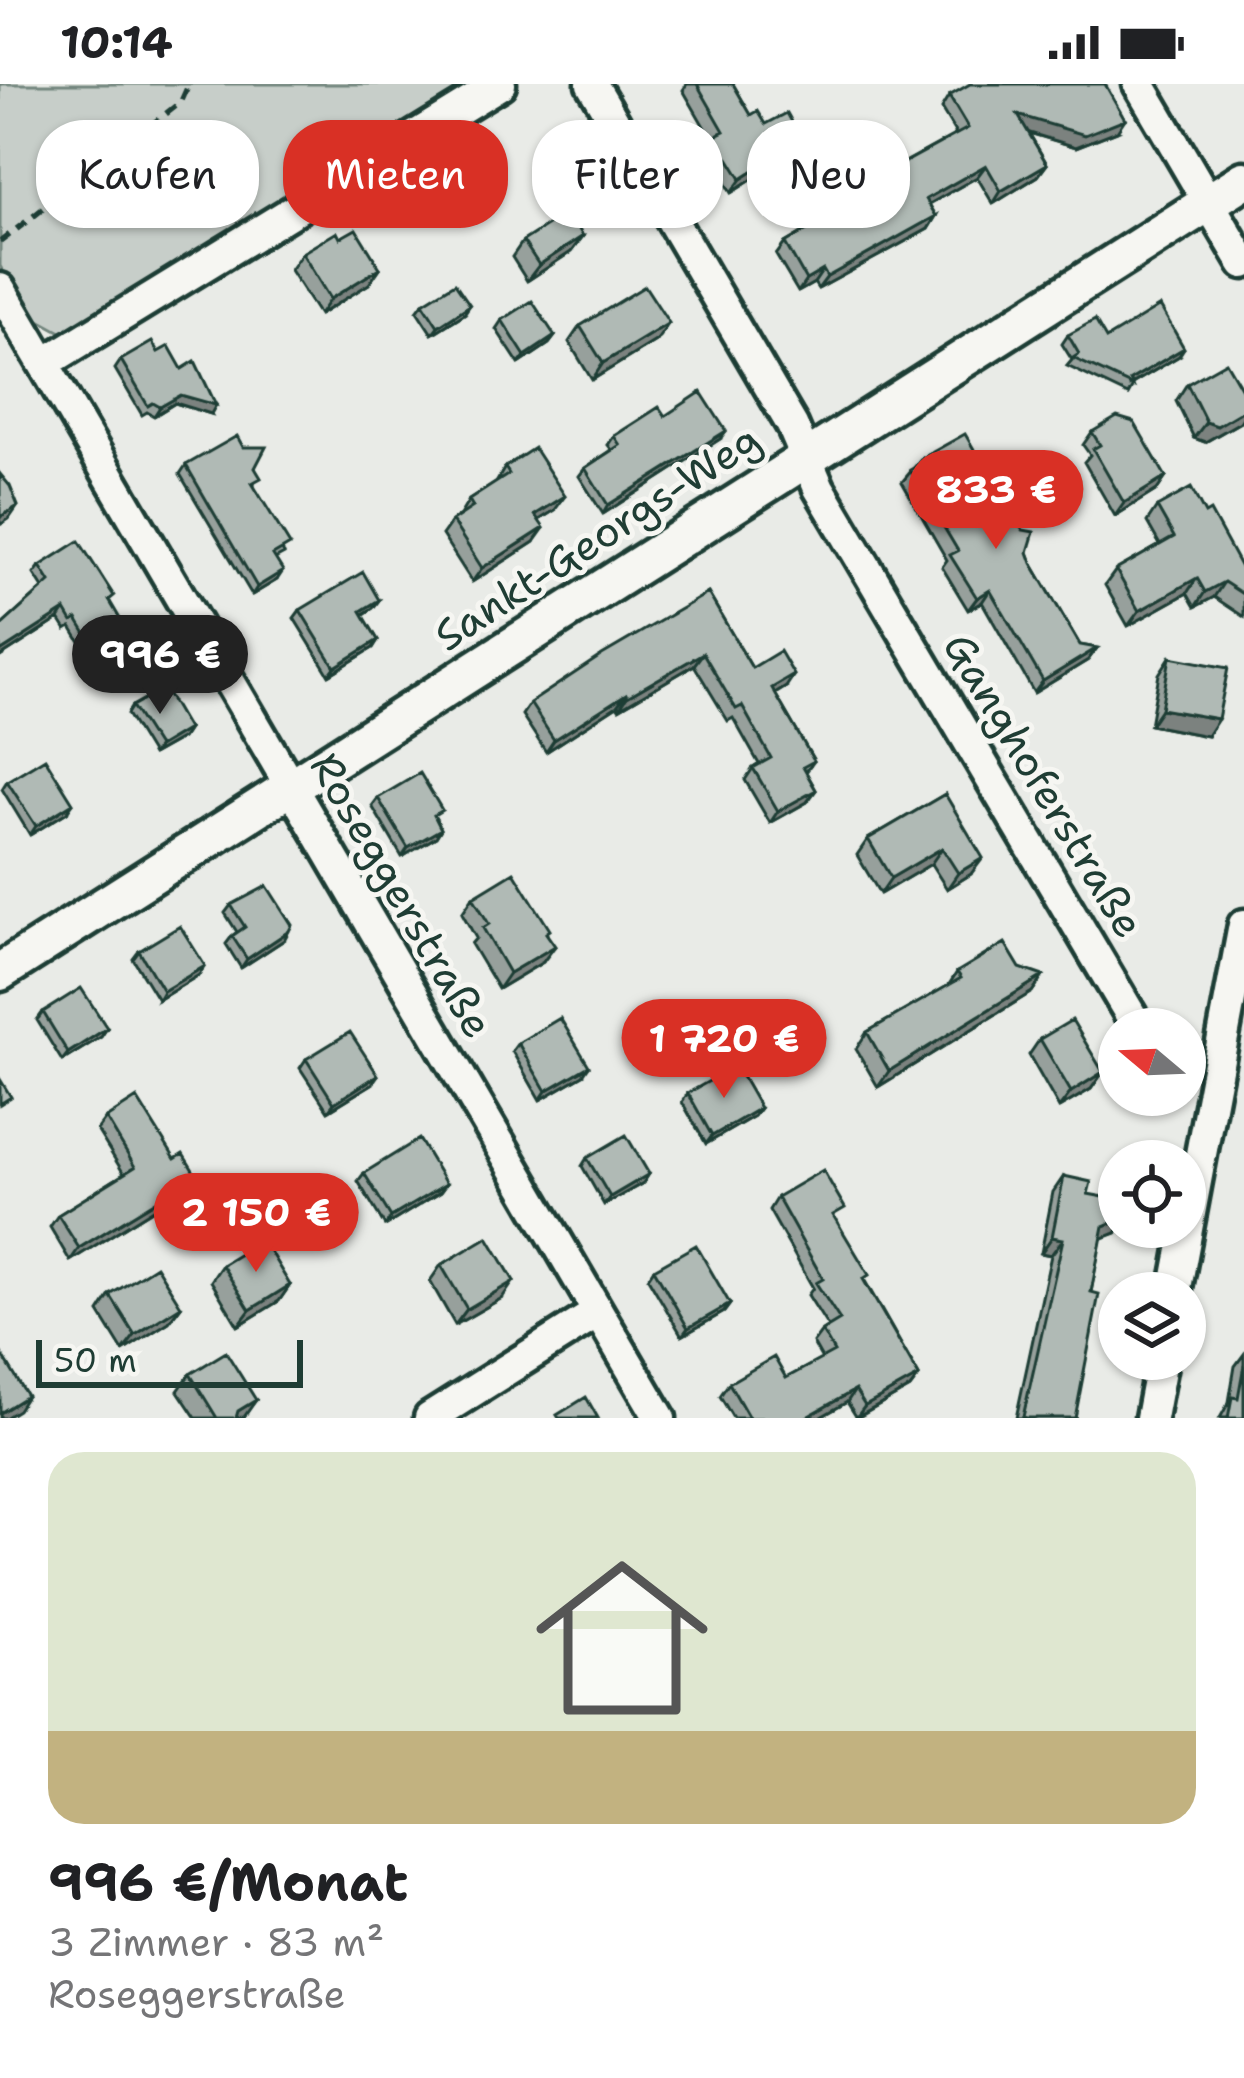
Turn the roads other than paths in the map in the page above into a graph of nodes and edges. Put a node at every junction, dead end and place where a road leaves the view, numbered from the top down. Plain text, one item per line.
1 (500, 84) edge
2 (592, 84) edge
3 (1139, 84) edge
4 (1244, 180) edge
5 (1208, 202) junction
6 (1244, 263) edge
7 (0, 289) edge
8 (46, 363) junction
9 (808, 456) junction
10 (291, 786) junction
11 (1244, 925) edge
12 (0, 971) edge
13 (1127, 1008) edge
14 (1206, 1063) edge
15 (1196, 1116) edge
16 (1177, 1272) edge
17 (597, 1313) junction
18 (1158, 1380) edge
19 (430, 1418) edge
20 (660, 1418) edge
21 (1151, 1418) edge

1 - 8 street
2 - 9 street, Ganghoferstraße
3 - 5 street
4 - 5 street, Sankt-Georgs-Weg
5 - 6 street
5 - 9 street, Sankt-Georgs-Weg
7 - 8 street, Roseggerstraße
8 - 10 street, Roseggerstraße
9 - 10 street, Sankt-Georgs-Weg
9 - 13 street, Ganghoferstraße
10 - 12 street, Sankt-Georgs-Weg
10 - 17 street, Roseggerstraße
11 - 14 street
15 - 16 street
17 - 19 street
17 - 20 street, Roseggerstraße
18 - 21 street

